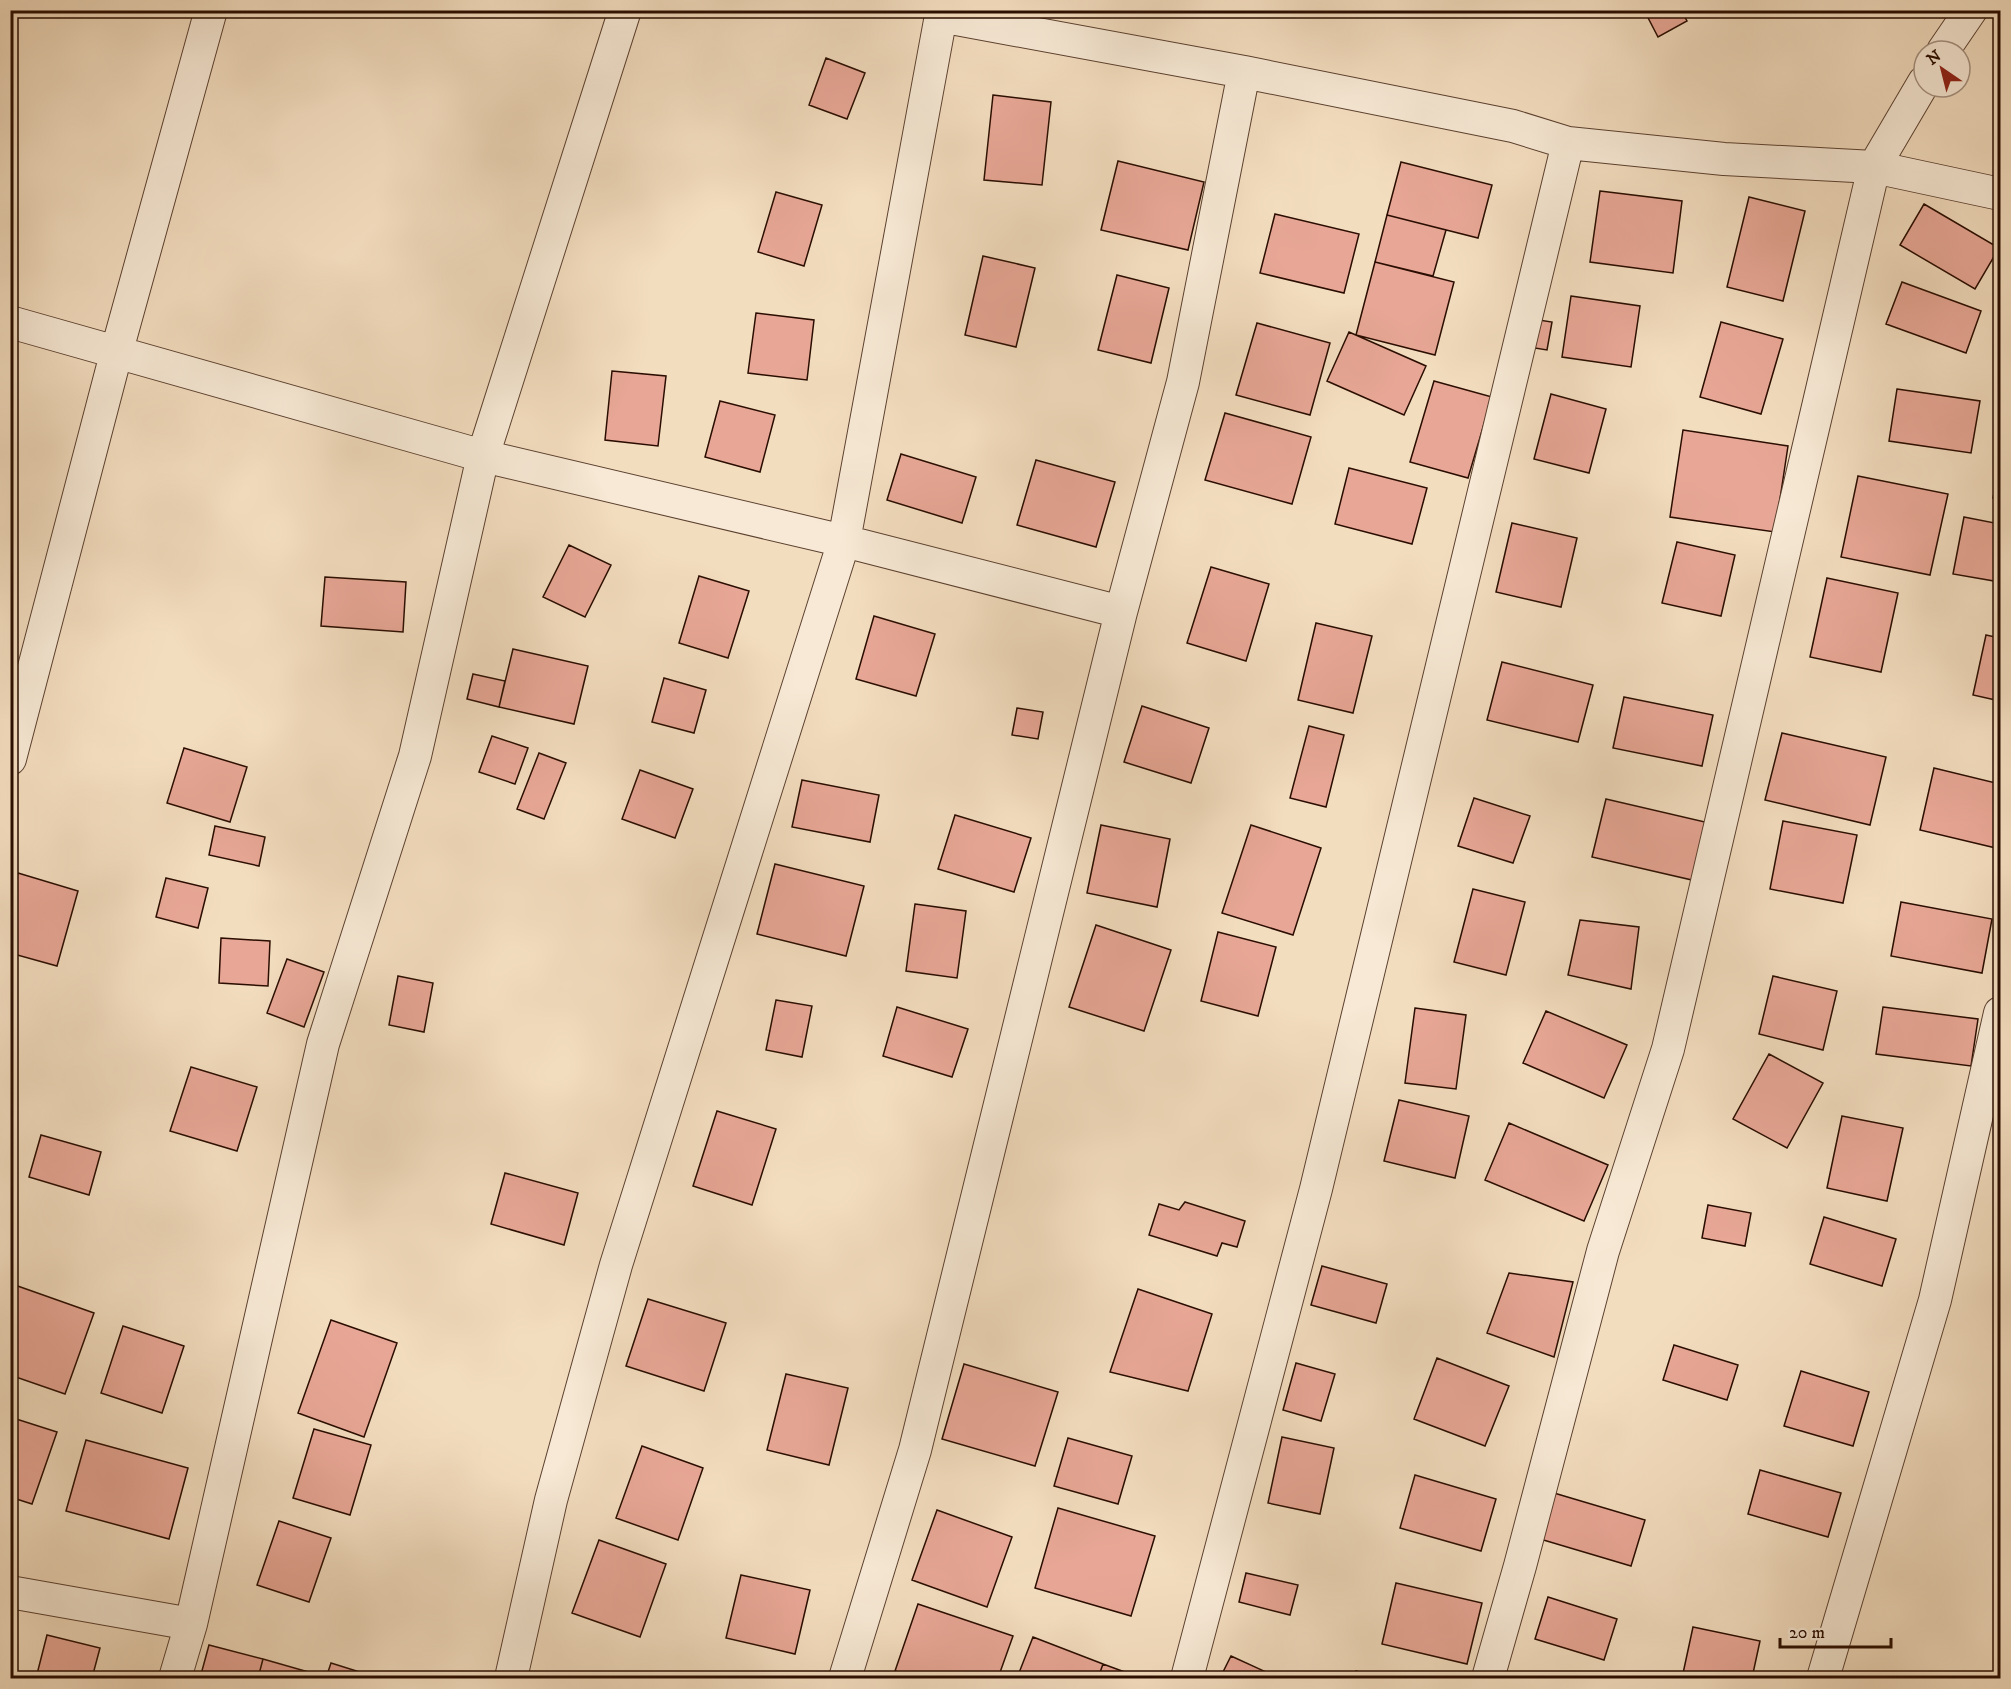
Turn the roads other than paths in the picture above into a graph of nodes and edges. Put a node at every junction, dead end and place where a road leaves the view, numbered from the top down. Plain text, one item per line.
1 (211, 10) edge
2 (625, 10) edge
3 (1971, 10) edge
4 (941, 13) edge
5 (1951, 39) edge
6 (1244, 72) junction
7 (1914, 99) edge
8 (1568, 144) junction
9 (1874, 167) junction
10 (2001, 194) edge
11 (10, 322) edge
12 (116, 354) junction
13 (483, 456) junction
14 (844, 542) junction
15 (1121, 612) junction
16 (10, 759) edge
17 (2001, 1013) edge
18 (10, 1592) edge
19 (191, 1624) junction
20 (175, 1678) edge
21 (511, 1678) edge
22 (845, 1678) edge
23 (1187, 1678) edge
24 (1488, 1678) edge
25 (1823, 1678) edge

1 - 12 street
2 - 13 street
3 - 5 street
4 - 6 street
4 - 14 street
6 - 8 street
6 - 15 street
7 - 9 street
8 - 9 street
8 - 23 street
9 - 10 street
9 - 24 street
11 - 12 street
12 - 13 street
12 - 16 street
13 - 14 street
13 - 19 street
14 - 15 street
14 - 21 street
15 - 22 street
17 - 25 street
18 - 19 street
19 - 20 street

